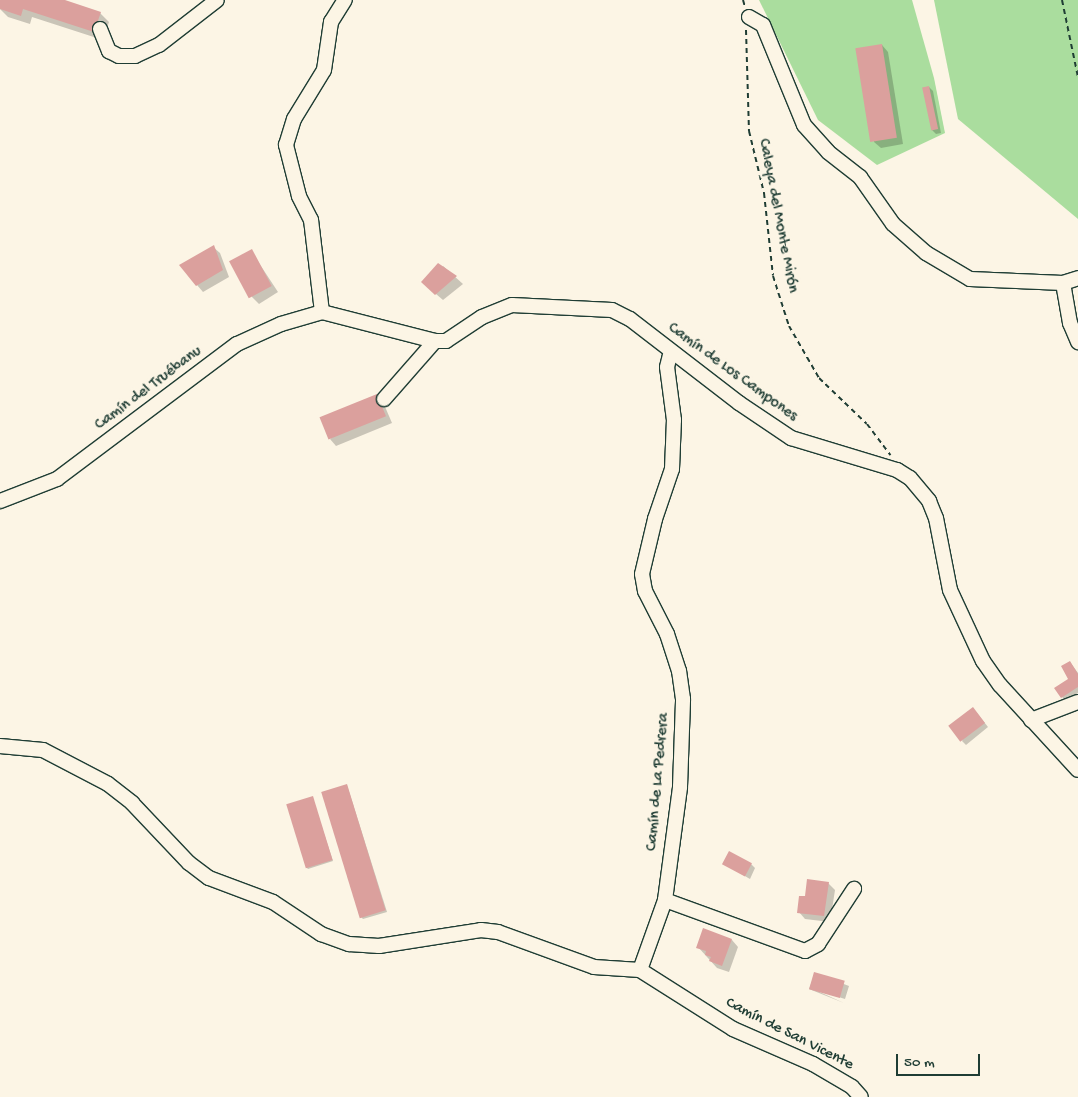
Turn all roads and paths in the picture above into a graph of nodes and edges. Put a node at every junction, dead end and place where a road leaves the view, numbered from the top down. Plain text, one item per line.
1 (217, 0) edge
2 (345, 0) edge
3 (1062, 0) edge
4 (749, 17) joint
5 (100, 29) dead end
6 (1078, 77) edge
7 (1078, 278) edge
8 (1063, 284) junction
9 (322, 312) junction
10 (435, 341) junction
11 (1078, 342) edge
12 (671, 351) junction
13 (384, 399) dead end
14 (897, 470) junction
15 (0, 500) edge
16 (1078, 702) edge
17 (1031, 720) junction
18 (0, 746) edge
19 (1078, 770) edge
20 (854, 889) dead end
21 (665, 900) junction
22 (640, 970) junction
23 (861, 1097) edge

1 - 5 street
2 - 9 street
3 - 6 path
4 - 8 street
4 - 14 path, Caleya del Monte Mirón
7 - 8 street
8 - 11 street
9 - 10 street
9 - 15 street, Camín del Truébanu
10 - 12 street, Camín de Los Campones
10 - 13 street
12 - 14 street, Camín de Los Campones
12 - 21 street, Camín de La Pedrera
14 - 17 street, Camín de Los Campones
16 - 17 street
17 - 19 street, Camín de Los Campones
18 - 22 street, Camín de San Vicente
20 - 21 street
21 - 22 street, Camín de La Pedrera
22 - 23 street, Camín de San Vicente

